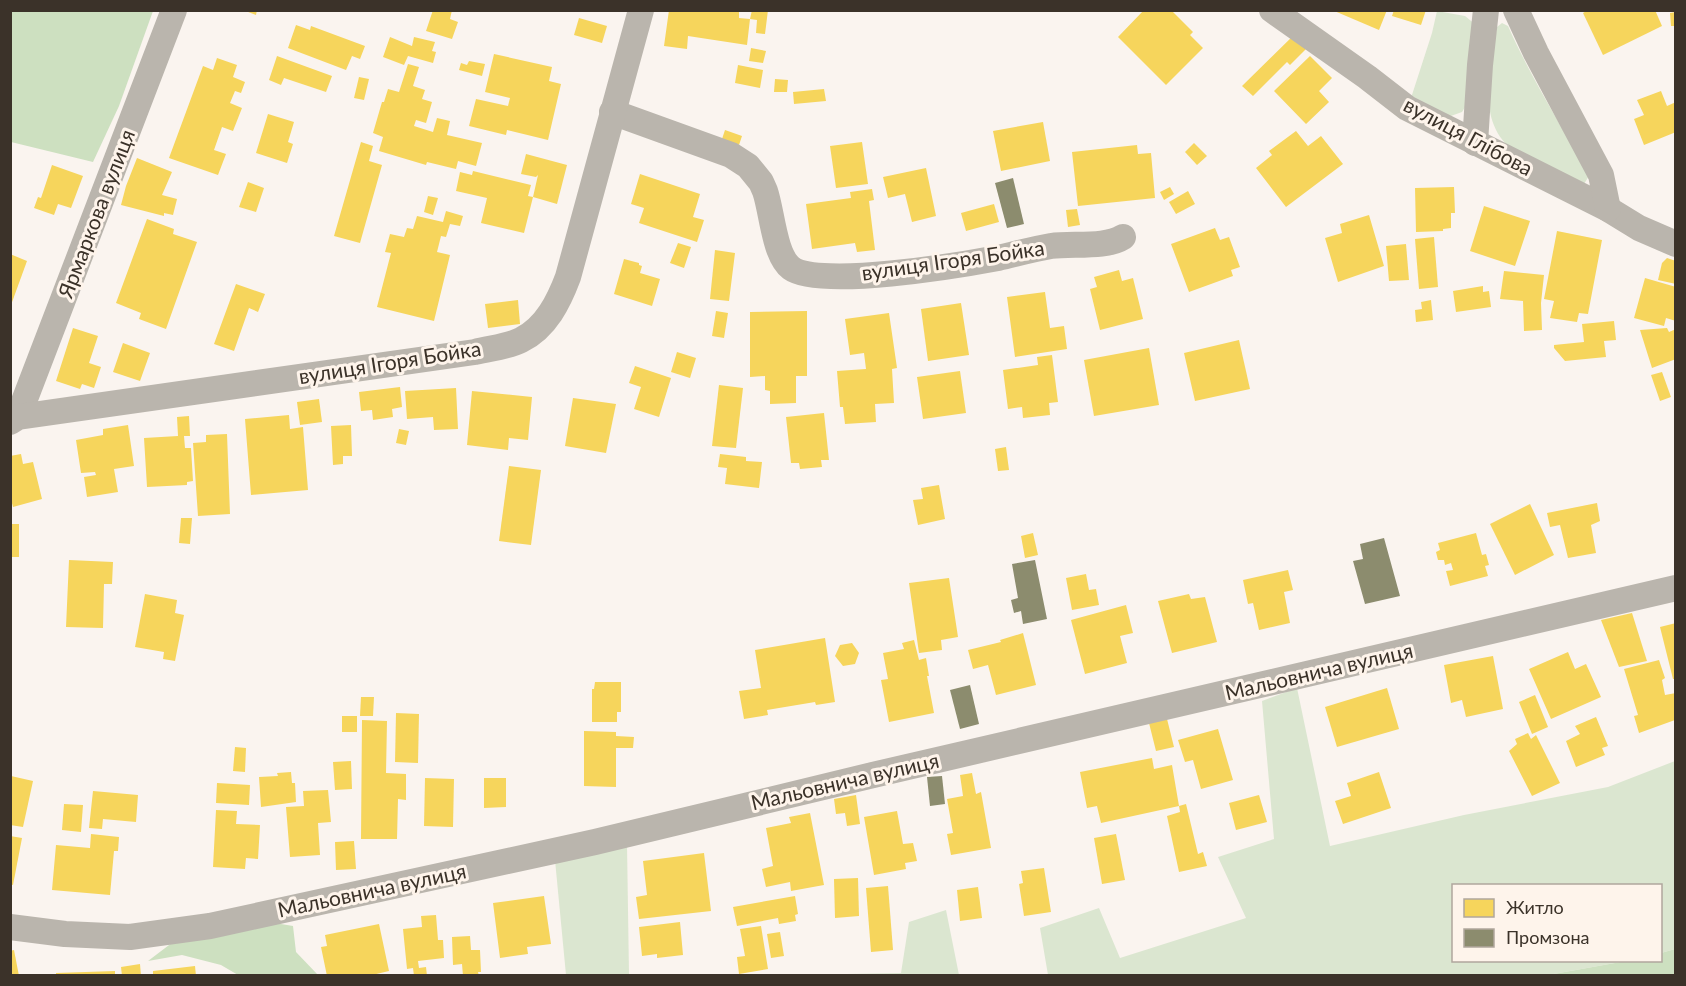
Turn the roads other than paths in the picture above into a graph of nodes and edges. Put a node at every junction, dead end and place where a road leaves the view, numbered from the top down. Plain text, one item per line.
1 (174, 10) edge
2 (641, 10) edge
3 (1272, 10) edge
4 (1486, 10) edge
5 (1516, 10) edge
6 (612, 112) junction
7 (1475, 143) junction
8 (1608, 209) junction
9 (1123, 237) dead end
10 (1676, 244) edge
11 (14, 419) edge
12 (1676, 588) edge
13 (10, 927) edge

1 - 11 street, Ярмаркова вулиця
2 - 6 street, вулиця Ігоря Бойка
3 - 7 street, вулиця Глібова
4 - 7 street
5 - 8 street
6 - 9 street, вулиця Ігоря Бойка
6 - 11 street, вулиця Ігоря Бойка
7 - 8 street, вулиця Глібова
8 - 10 street, вулиця Глібова
12 - 13 street, Мальовнича вулиця

